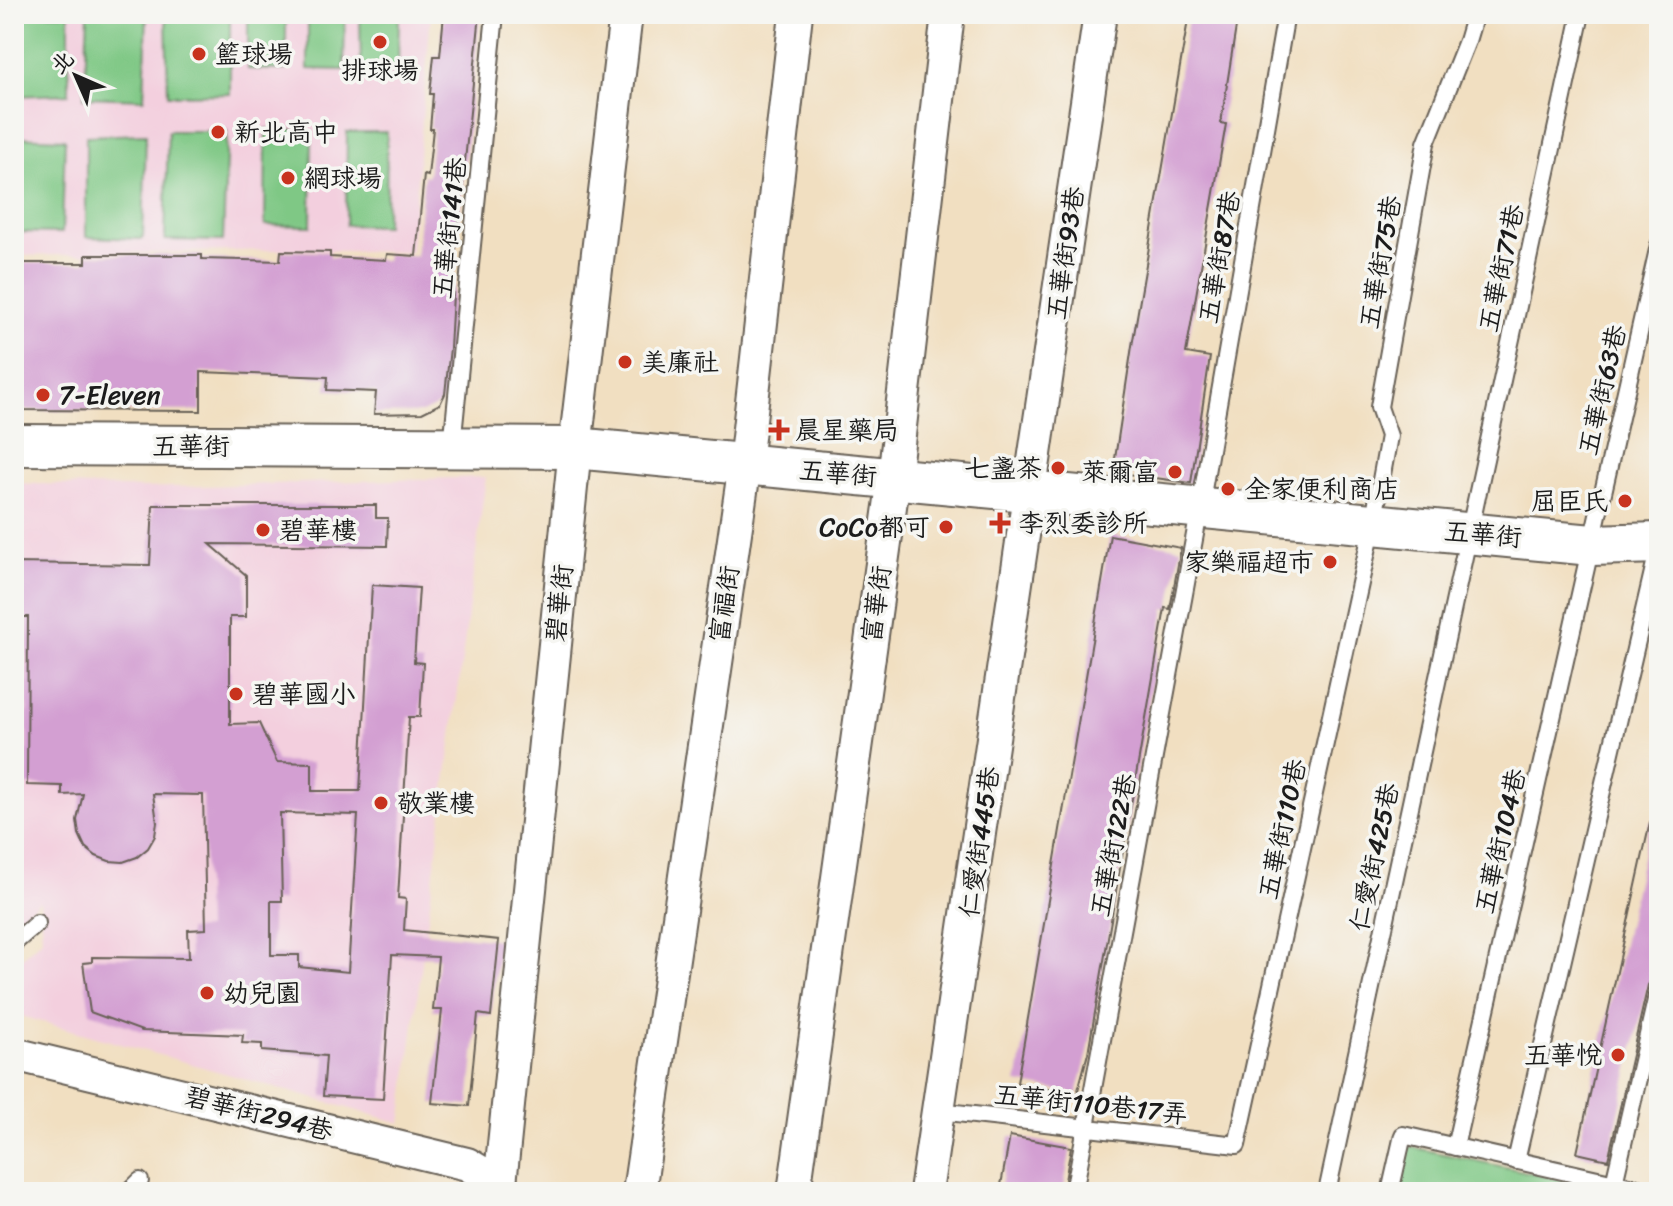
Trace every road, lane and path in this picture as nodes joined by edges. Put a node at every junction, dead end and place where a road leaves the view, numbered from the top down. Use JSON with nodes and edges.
{"nodes":[{"id":1,"x":495,"y":14,"type":"edge"},
{"id":2,"x":626,"y":14,"type":"edge"},
{"id":3,"x":796,"y":14,"type":"edge"},
{"id":4,"x":948,"y":14,"type":"edge"},
{"id":5,"x":1100,"y":14,"type":"edge"},
{"id":6,"x":1286,"y":14,"type":"edge"},
{"id":7,"x":1475,"y":14,"type":"edge"},
{"id":8,"x":1581,"y":14,"type":"edge"},
{"id":9,"x":1659,"y":245,"type":"edge"},
{"id":10,"x":14,"y":445,"type":"edge"},
{"id":11,"x":452,"y":447,"type":"junction"},
{"id":12,"x":575,"y":448,"type":"junction"},
{"id":13,"x":745,"y":464,"type":"junction"},
{"id":14,"x":894,"y":478,"type":"junction"},
{"id":15,"x":1031,"y":491,"type":"junction"},
{"id":16,"x":1200,"y":507,"type":"junction"},
{"id":17,"x":1373,"y":524,"type":"junction"},
{"id":18,"x":1469,"y":533,"type":"junction"},
{"id":19,"x":1592,"y":545,"type":"junction"},
{"id":20,"x":1659,"y":545,"type":"edge"},
{"id":21,"x":37,"y":923,"type":"dead end"},
{"id":22,"x":14,"y":943,"type":"edge"},
{"id":23,"x":1659,"y":987,"type":"edge"},
{"id":24,"x":14,"y":1054,"type":"edge"},
{"id":25,"x":939,"y":1111,"type":"junction"},
{"id":26,"x":1086,"y":1126,"type":"junction"},
{"id":27,"x":1237,"y":1145,"type":"joint"},
{"id":28,"x":1455,"y":1147,"type":"junction"},
{"id":29,"x":1516,"y":1161,"type":"junction"},
{"id":30,"x":1614,"y":1183,"type":"junction"},
{"id":31,"x":504,"y":1189,"type":"edge"},
{"id":32,"x":639,"y":1192,"type":"edge"},
{"id":33,"x":794,"y":1192,"type":"edge"},
{"id":34,"x":926,"y":1192,"type":"edge"},
{"id":35,"x":1074,"y":1192,"type":"edge"},
{"id":36,"x":1327,"y":1192,"type":"edge"},
{"id":37,"x":1390,"y":1192,"type":"edge"},
{"id":38,"x":1655,"y":1192,"type":"edge"}],
"edges":[{"from":1,"to":11,"type":"lane","name":"五華街141巷"},
{"from":2,"to":12,"type":"street","name":"碧華街"},
{"from":3,"to":13,"type":"street","name":"富福街"},
{"from":4,"to":14,"type":"street","name":"富華街"},
{"from":5,"to":15,"type":"street","name":"五華街93巷"},
{"from":6,"to":16,"type":"lane","name":"五華街87巷"},
{"from":7,"to":17,"type":"lane","name":"五華街75巷"},
{"from":8,"to":18,"type":"lane","name":"五華街71巷"},
{"from":9,"to":19,"type":"lane","name":"五華街63巷"},
{"from":10,"to":11,"type":"street","name":"五華街"},
{"from":11,"to":12,"type":"street","name":"五華街"},
{"from":12,"to":13,"type":"street","name":"五華街"},
{"from":12,"to":31,"type":"street","name":"碧華街"},
{"from":13,"to":14,"type":"street","name":"五華街"},
{"from":13,"to":32,"type":"street","name":"富福街"},
{"from":14,"to":15,"type":"street","name":"五華街"},
{"from":14,"to":33,"type":"street","name":"富華街"},
{"from":15,"to":16,"type":"street","name":"五華街"},
{"from":15,"to":25,"type":"street","name":"仁愛街445巷"},
{"from":16,"to":17,"type":"street","name":"五華街"},
{"from":16,"to":26,"type":"lane","name":"五華街122巷"},
{"from":17,"to":18,"type":"street","name":"五華街"},
{"from":17,"to":27,"type":"lane","name":"五華街110巷"},
{"from":18,"to":19,"type":"street","name":"五華街"},
{"from":18,"to":36,"type":"lane","name":"仁愛街425巷"},
{"from":19,"to":20,"type":"street","name":"五華街"},
{"from":19,"to":28,"type":"lane","name":"五華街104巷"},
{"from":20,"to":29,"type":"lane"},
{"from":21,"to":22,"type":"lane"},
{"from":23,"to":30,"type":"lane"},
{"from":24,"to":31,"type":"street","name":"碧華街294巷"},
{"from":25,"to":26,"type":"lane","name":"五華街110巷17弄"},
{"from":25,"to":34,"type":"street","name":"仁愛街445巷"},
{"from":26,"to":27,"type":"lane","name":"五華街110巷17弄"},
{"from":26,"to":35,"type":"lane","name":"五華街122巷"},
{"from":28,"to":29,"type":"lane"},
{"from":28,"to":37,"type":"lane"},
{"from":29,"to":30,"type":"lane"},
{"from":30,"to":38,"type":"lane"}]}
